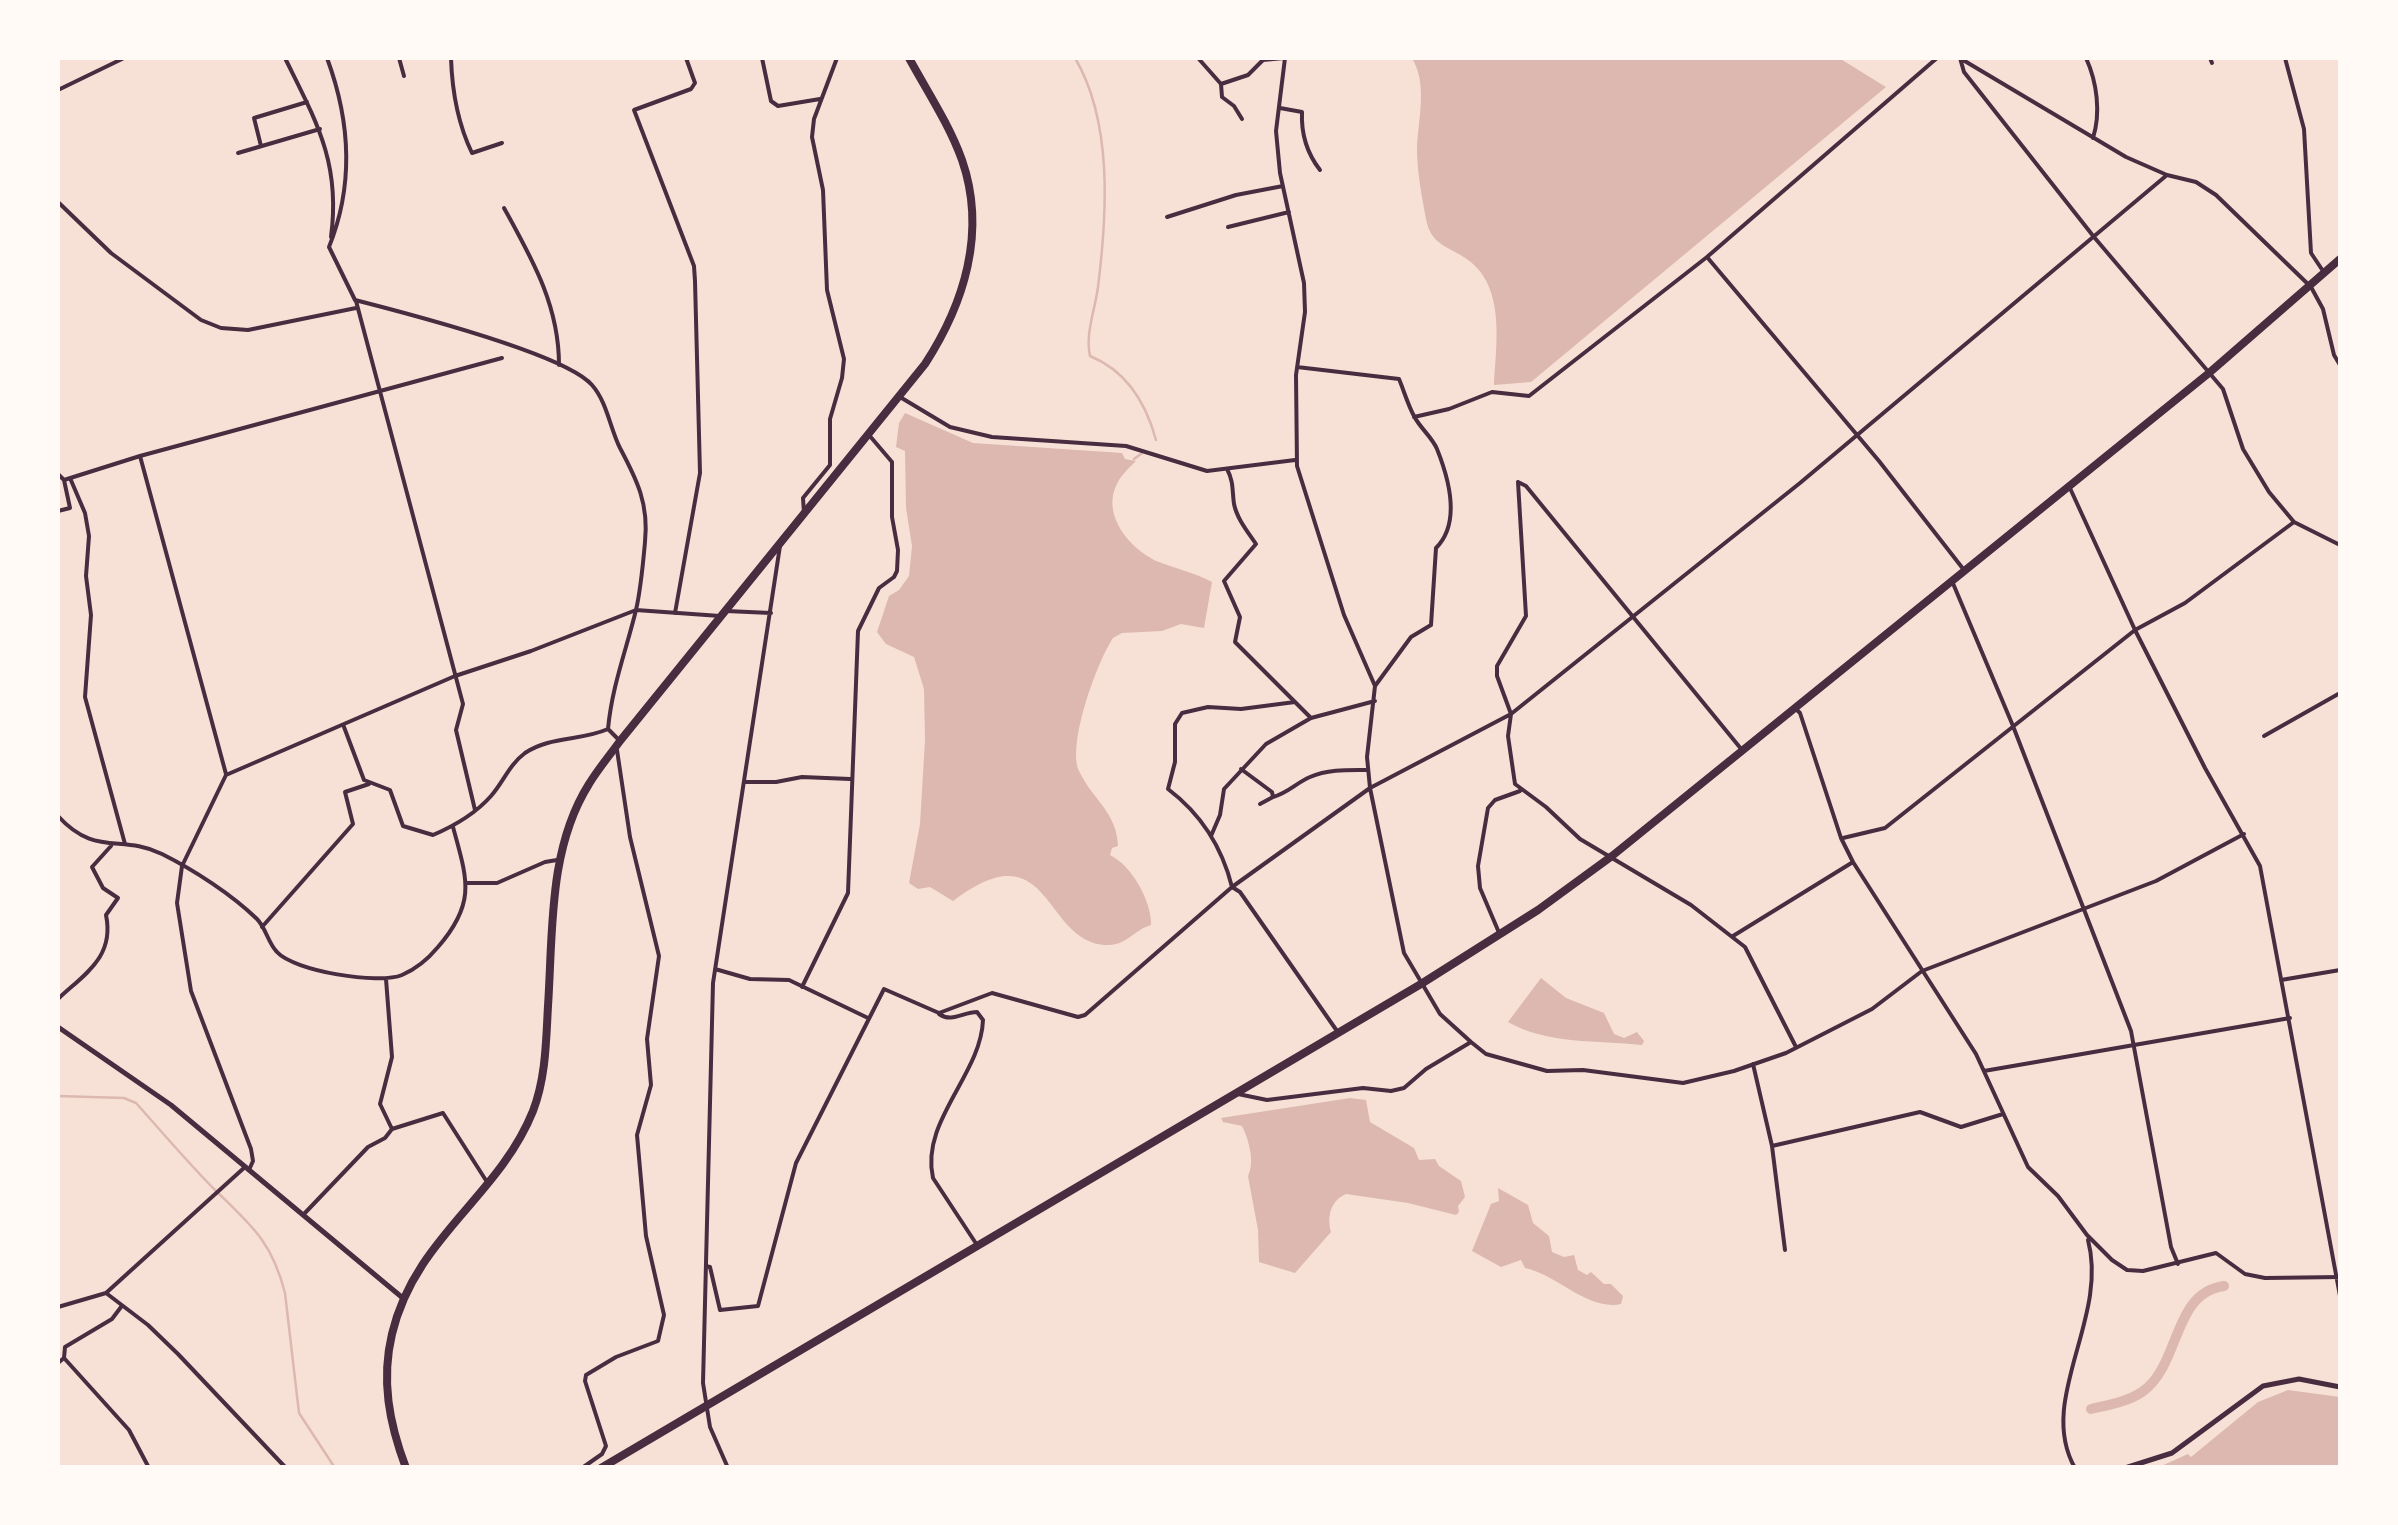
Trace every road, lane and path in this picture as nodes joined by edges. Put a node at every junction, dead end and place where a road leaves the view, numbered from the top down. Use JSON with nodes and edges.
{"nodes":[{"id":1,"x":124,"y":58,"type":"edge"},
{"id":2,"x":285,"y":58,"type":"edge"},
{"id":3,"x":326,"y":58,"type":"edge"},
{"id":4,"x":399,"y":58,"type":"edge"},
{"id":5,"x":450,"y":58,"type":"edge"},
{"id":6,"x":686,"y":58,"type":"edge"},
{"id":7,"x":762,"y":58,"type":"edge"},
{"id":8,"x":837,"y":58,"type":"edge"},
{"id":9,"x":909,"y":58,"type":"edge"},
{"id":10,"x":1198,"y":58,"type":"edge"},
{"id":11,"x":1285,"y":58,"type":"edge"},
{"id":12,"x":1938,"y":58,"type":"edge"},
{"id":13,"x":1959,"y":58,"type":"edge"},
{"id":14,"x":2086,"y":58,"type":"edge"},
{"id":15,"x":2285,"y":58,"type":"edge"},
{"id":16,"x":404,"y":76,"type":"dead end"},
{"id":17,"x":1221,"y":84,"type":"junction"},
{"id":18,"x":58,"y":90,"type":"edge"},
{"id":19,"x":821,"y":99,"type":"junction"},
{"id":20,"x":306,"y":102,"type":"junction"},
{"id":21,"x":1280,"y":108,"type":"junction"},
{"id":22,"x":1242,"y":118,"type":"dead end"},
{"id":23,"x":320,"y":129,"type":"junction"},
{"id":24,"x":2093,"y":138,"type":"junction"},
{"id":25,"x":502,"y":142,"type":"dead end"},
{"id":26,"x":261,"y":146,"type":"junction"},
{"id":27,"x":238,"y":153,"type":"dead end"},
{"id":28,"x":1320,"y":170,"type":"dead end"},
{"id":29,"x":2166,"y":175,"type":"junction"},
{"id":30,"x":1283,"y":186,"type":"junction"},
{"id":31,"x":58,"y":202,"type":"edge"},
{"id":32,"x":504,"y":208,"type":"dead end"},
{"id":33,"x":1289,"y":212,"type":"junction"},
{"id":34,"x":1167,"y":216,"type":"dead end"},
{"id":35,"x":1228,"y":227,"type":"dead end"},
{"id":36,"x":2094,"y":237,"type":"junction"},
{"id":37,"x":330,"y":246,"type":"junction"},
{"id":38,"x":1707,"y":257,"type":"junction"},
{"id":39,"x":2340,"y":258,"type":"edge"},
{"id":40,"x":2325,"y":274,"type":"junction"},
{"id":41,"x":2311,"y":287,"type":"junction"},
{"id":42,"x":356,"y":300,"type":"junction"},
{"id":43,"x":357,"y":308,"type":"junction"},
{"id":44,"x":502,"y":358,"type":"dead end"},
{"id":45,"x":559,"y":365,"type":"junction"},
{"id":46,"x":2340,"y":365,"type":"edge"},
{"id":47,"x":1297,"y":367,"type":"junction"},
{"id":48,"x":2210,"y":373,"type":"junction"},
{"id":49,"x":378,"y":392,"type":"junction"},
{"id":50,"x":900,"y":396,"type":"junction"},
{"id":51,"x":1414,"y":417,"type":"junction"},
{"id":52,"x":869,"y":435,"type":"junction"},
{"id":53,"x":1858,"y":435,"type":"junction"},
{"id":54,"x":140,"y":456,"type":"junction"},
{"id":55,"x":1296,"y":459,"type":"junction"},
{"id":56,"x":1227,"y":470,"type":"junction"},
{"id":57,"x":58,"y":474,"type":"edge"},
{"id":58,"x":67,"y":478,"type":"junction"},
{"id":59,"x":2069,"y":486,"type":"junction"},
{"id":60,"x":58,"y":510,"type":"edge"},
{"id":61,"x":804,"y":516,"type":"junction"},
{"id":62,"x":2294,"y":522,"type":"junction"},
{"id":63,"x":2340,"y":545,"type":"edge"},
{"id":64,"x":780,"y":546,"type":"junction"},
{"id":65,"x":1964,"y":570,"type":"junction"},
{"id":66,"x":1952,"y":580,"type":"junction"},
{"id":67,"x":636,"y":610,"type":"junction"},
{"id":68,"x":674,"y":613,"type":"junction"},
{"id":69,"x":771,"y":613,"type":"junction"},
{"id":70,"x":724,"y":614,"type":"junction"},
{"id":71,"x":1632,"y":614,"type":"junction"},
{"id":72,"x":2135,"y":630,"type":"junction"},
{"id":73,"x":456,"y":676,"type":"junction"},
{"id":74,"x":1375,"y":686,"type":"junction"},
{"id":75,"x":2340,"y":693,"type":"edge"},
{"id":76,"x":1374,"y":701,"type":"junction"},
{"id":77,"x":1296,"y":702,"type":"junction"},
{"id":78,"x":1795,"y":708,"type":"junction"},
{"id":79,"x":1510,"y":714,"type":"junction"},
{"id":80,"x":1311,"y":718,"type":"junction"},
{"id":81,"x":344,"y":726,"type":"junction"},
{"id":82,"x":2013,"y":726,"type":"junction"},
{"id":83,"x":608,"y":729,"type":"junction"},
{"id":84,"x":2264,"y":736,"type":"dead end"},
{"id":85,"x":618,"y":744,"type":"junction"},
{"id":86,"x":1742,"y":750,"type":"junction"},
{"id":87,"x":1241,"y":768,"type":"junction"},
{"id":88,"x":1368,"y":770,"type":"junction"},
{"id":89,"x":226,"y":776,"type":"junction"},
{"id":90,"x":852,"y":779,"type":"junction"},
{"id":91,"x":745,"y":782,"type":"junction"},
{"id":92,"x":369,"y":784,"type":"junction"},
{"id":93,"x":1370,"y":788,"type":"junction"},
{"id":94,"x":1520,"y":791,"type":"junction"},
{"id":95,"x":1273,"y":797,"type":"junction"},
{"id":96,"x":1260,"y":804,"type":"dead end"},
{"id":97,"x":475,"y":810,"type":"junction"},
{"id":98,"x":58,"y":816,"type":"edge"},
{"id":99,"x":453,"y":827,"type":"junction"},
{"id":100,"x":2244,"y":834,"type":"junction"},
{"id":101,"x":1211,"y":836,"type":"junction"},
{"id":102,"x":1841,"y":838,"type":"junction"},
{"id":103,"x":113,"y":844,"type":"junction"},
{"id":104,"x":125,"y":844,"type":"junction"},
{"id":105,"x":1612,"y":856,"type":"junction"},
{"id":106,"x":559,"y":860,"type":"junction"},
{"id":107,"x":1852,"y":862,"type":"junction"},
{"id":108,"x":182,"y":866,"type":"junction"},
{"id":109,"x":467,"y":883,"type":"junction"},
{"id":110,"x":1232,"y":886,"type":"junction"},
{"id":111,"x":2084,"y":908,"type":"junction"},
{"id":112,"x":262,"y":926,"type":"junction"},
{"id":113,"x":1500,"y":935,"type":"junction"},
{"id":114,"x":1731,"y":938,"type":"junction"},
{"id":115,"x":715,"y":969,"type":"junction"},
{"id":116,"x":2340,"y":970,"type":"edge"},
{"id":117,"x":1922,"y":971,"type":"junction"},
{"id":118,"x":386,"y":978,"type":"junction"},
{"id":119,"x":2281,"y":980,"type":"junction"},
{"id":120,"x":1421,"y":984,"type":"junction"},
{"id":121,"x":802,"y":987,"type":"junction"},
{"id":122,"x":58,"y":999,"type":"edge"},
{"id":123,"x":938,"y":1014,"type":"junction"},
{"id":124,"x":868,"y":1018,"type":"junction"},
{"id":125,"x":2290,"y":1018,"type":"junction"},
{"id":126,"x":58,"y":1027,"type":"edge"},
{"id":127,"x":1337,"y":1031,"type":"junction"},
{"id":128,"x":1470,"y":1042,"type":"junction"},
{"id":129,"x":2135,"y":1044,"type":"junction"},
{"id":130,"x":1796,"y":1047,"type":"junction"},
{"id":131,"x":1754,"y":1064,"type":"junction"},
{"id":132,"x":1984,"y":1071,"type":"junction"},
{"id":133,"x":1233,"y":1093,"type":"junction"},
{"id":134,"x":2005,"y":1114,"type":"junction"},
{"id":135,"x":392,"y":1129,"type":"junction"},
{"id":136,"x":1772,"y":1146,"type":"junction"},
{"id":137,"x":247,"y":1168,"type":"junction"},
{"id":138,"x":488,"y":1184,"type":"junction"},
{"id":139,"x":303,"y":1215,"type":"junction"},
{"id":140,"x":2087,"y":1235,"type":"junction"},
{"id":141,"x":977,"y":1244,"type":"junction"},
{"id":142,"x":1785,"y":1250,"type":"dead end"},
{"id":143,"x":2178,"y":1264,"type":"junction"},
{"id":144,"x":706,"y":1266,"type":"junction"},
{"id":145,"x":2339,"y":1278,"type":"edge"},
{"id":146,"x":106,"y":1293,"type":"junction"},
{"id":147,"x":2340,"y":1296,"type":"edge"},
{"id":148,"x":404,"y":1298,"type":"junction"},
{"id":149,"x":122,"y":1306,"type":"junction"},
{"id":150,"x":58,"y":1307,"type":"edge"},
{"id":151,"x":64,"y":1358,"type":"junction"},
{"id":152,"x":58,"y":1364,"type":"edge"},
{"id":153,"x":2340,"y":1387,"type":"edge"},
{"id":154,"x":706,"y":1405,"type":"junction"},
{"id":155,"x":618,"y":1457,"type":"junction"},
{"id":156,"x":622,"y":1467,"type":"edge"},
{"id":157,"x":149,"y":1468,"type":"edge"},
{"id":158,"x":286,"y":1468,"type":"edge"},
{"id":159,"x":406,"y":1468,"type":"edge"},
{"id":160,"x":582,"y":1468,"type":"edge"},
{"id":161,"x":600,"y":1468,"type":"edge"},
{"id":162,"x":728,"y":1468,"type":"edge"},
{"id":163,"x":2076,"y":1468,"type":"edge"},
{"id":164,"x":2125,"y":1468,"type":"edge"}],
"edges":[{"from":1,"to":18,"type":"street"},
{"from":2,"to":20,"type":"street"},
{"from":3,"to":37,"type":"street"},
{"from":4,"to":16,"type":"street"},
{"from":5,"to":25,"type":"street"},
{"from":6,"to":68,"type":"street"},
{"from":7,"to":19,"type":"street"},
{"from":8,"to":19,"type":"street"},
{"from":9,"to":50,"type":"main road"},
{"from":10,"to":17,"type":"street"},
{"from":11,"to":17,"type":"street"},
{"from":11,"to":21,"type":"street"},
{"from":12,"to":38,"type":"street"},
{"from":13,"to":24,"type":"street"},
{"from":13,"to":36,"type":"street"},
{"from":14,"to":24,"type":"street"},
{"from":15,"to":40,"type":"street"},
{"from":17,"to":22,"type":"street"},
{"from":19,"to":61,"type":"street"},
{"from":20,"to":23,"type":"street"},
{"from":20,"to":26,"type":"street"},
{"from":21,"to":28,"type":"street"},
{"from":21,"to":30,"type":"street"},
{"from":23,"to":26,"type":"street"},
{"from":23,"to":37,"type":"street"},
{"from":24,"to":29,"type":"street"},
{"from":26,"to":27,"type":"street"},
{"from":29,"to":36,"type":"street"},
{"from":29,"to":41,"type":"street"},
{"from":30,"to":33,"type":"street"},
{"from":30,"to":34,"type":"street"},
{"from":31,"to":43,"type":"street"},
{"from":32,"to":45,"type":"street"},
{"from":33,"to":35,"type":"street"},
{"from":33,"to":47,"type":"street"},
{"from":36,"to":48,"type":"street"},
{"from":36,"to":53,"type":"street"},
{"from":37,"to":42,"type":"street"},
{"from":38,"to":51,"type":"street"},
{"from":38,"to":53,"type":"street"},
{"from":39,"to":40,"type":"main road"},
{"from":40,"to":41,"type":"main road"},
{"from":41,"to":46,"type":"street"},
{"from":41,"to":48,"type":"main road"},
{"from":42,"to":43,"type":"street"},
{"from":42,"to":45,"type":"street"},
{"from":43,"to":49,"type":"street"},
{"from":44,"to":49,"type":"street"},
{"from":45,"to":67,"type":"street"},
{"from":47,"to":51,"type":"street"},
{"from":47,"to":55,"type":"street"},
{"from":48,"to":59,"type":"main road"},
{"from":48,"to":62,"type":"street"},
{"from":49,"to":54,"type":"street"},
{"from":49,"to":73,"type":"street"},
{"from":50,"to":52,"type":"main road"},
{"from":50,"to":56,"type":"street"},
{"from":51,"to":74,"type":"street"},
{"from":52,"to":61,"type":"main road"},
{"from":52,"to":90,"type":"street"},
{"from":53,"to":65,"type":"street"},
{"from":53,"to":71,"type":"street"},
{"from":54,"to":58,"type":"street"},
{"from":54,"to":89,"type":"street"},
{"from":55,"to":56,"type":"street"},
{"from":55,"to":74,"type":"street"},
{"from":56,"to":77,"type":"street"},
{"from":57,"to":58,"type":"street"},
{"from":58,"to":60,"type":"street"},
{"from":58,"to":104,"type":"street"},
{"from":59,"to":65,"type":"main road"},
{"from":59,"to":72,"type":"street"},
{"from":61,"to":64,"type":"main road"},
{"from":62,"to":63,"type":"street"},
{"from":62,"to":72,"type":"street"},
{"from":64,"to":69,"type":"street"},
{"from":64,"to":70,"type":"main road"},
{"from":65,"to":66,"type":"main road"},
{"from":66,"to":78,"type":"main road"},
{"from":66,"to":82,"type":"street"},
{"from":67,"to":68,"type":"street"},
{"from":67,"to":73,"type":"street"},
{"from":67,"to":83,"type":"street"},
{"from":68,"to":70,"type":"street"},
{"from":69,"to":70,"type":"street"},
{"from":69,"to":91,"type":"street"},
{"from":70,"to":85,"type":"main road"},
{"from":71,"to":79,"type":"street"},
{"from":71,"to":79,"type":"street"},
{"from":71,"to":86,"type":"street"},
{"from":72,"to":82,"type":"street"},
{"from":72,"to":100,"type":"street"},
{"from":73,"to":81,"type":"street"},
{"from":73,"to":97,"type":"street"},
{"from":74,"to":76,"type":"street"},
{"from":75,"to":84,"type":"street"},
{"from":76,"to":80,"type":"street"},
{"from":76,"to":88,"type":"street"},
{"from":77,"to":80,"type":"street"},
{"from":77,"to":101,"type":"street"},
{"from":78,"to":86,"type":"main road"},
{"from":78,"to":102,"type":"street"},
{"from":79,"to":93,"type":"street"},
{"from":79,"to":94,"type":"street"},
{"from":80,"to":87,"type":"street"},
{"from":81,"to":89,"type":"street"},
{"from":81,"to":92,"type":"street"},
{"from":82,"to":102,"type":"street"},
{"from":82,"to":111,"type":"street"},
{"from":83,"to":85,"type":"street"},
{"from":83,"to":97,"type":"street"},
{"from":85,"to":106,"type":"main road"},
{"from":85,"to":160,"type":"street"},
{"from":86,"to":105,"type":"main road"},
{"from":87,"to":95,"type":"street"},
{"from":87,"to":101,"type":"street"},
{"from":88,"to":93,"type":"street"},
{"from":88,"to":95,"type":"street"},
{"from":89,"to":108,"type":"street"},
{"from":90,"to":91,"type":"street"},
{"from":90,"to":121,"type":"street"},
{"from":91,"to":115,"type":"street"},
{"from":92,"to":99,"type":"street"},
{"from":92,"to":112,"type":"street"},
{"from":93,"to":110,"type":"street"},
{"from":93,"to":120,"type":"street"},
{"from":94,"to":105,"type":"street"},
{"from":94,"to":113,"type":"street"},
{"from":95,"to":96,"type":"street"},
{"from":97,"to":99,"type":"street"},
{"from":98,"to":103,"type":"street"},
{"from":99,"to":109,"type":"street"},
{"from":100,"to":111,"type":"street"},
{"from":100,"to":119,"type":"street"},
{"from":101,"to":110,"type":"street"},
{"from":102,"to":107,"type":"street"},
{"from":103,"to":104,"type":"street"},
{"from":103,"to":122,"type":"street"},
{"from":104,"to":108,"type":"street"},
{"from":105,"to":113,"type":"main road"},
{"from":105,"to":114,"type":"street"},
{"from":106,"to":109,"type":"street"},
{"from":106,"to":138,"type":"main road"},
{"from":107,"to":114,"type":"street"},
{"from":107,"to":117,"type":"street"},
{"from":108,"to":112,"type":"street"},
{"from":108,"to":137,"type":"street"},
{"from":109,"to":118,"type":"street"},
{"from":110,"to":123,"type":"street"},
{"from":110,"to":127,"type":"street"},
{"from":111,"to":117,"type":"street"},
{"from":111,"to":129,"type":"street"},
{"from":112,"to":118,"type":"street"},
{"from":113,"to":120,"type":"main road"},
{"from":114,"to":130,"type":"street"},
{"from":115,"to":121,"type":"street"},
{"from":115,"to":144,"type":"street"},
{"from":116,"to":119,"type":"street"},
{"from":117,"to":130,"type":"street"},
{"from":117,"to":132,"type":"street"},
{"from":118,"to":135,"type":"street"},
{"from":119,"to":125,"type":"street"},
{"from":120,"to":127,"type":"main road"},
{"from":120,"to":128,"type":"street"},
{"from":121,"to":124,"type":"street"},
{"from":123,"to":124,"type":"street"},
{"from":123,"to":141,"type":"street"},
{"from":124,"to":144,"type":"street"},
{"from":125,"to":129,"type":"street"},
{"from":125,"to":145,"type":"street"},
{"from":126,"to":137,"type":"street"},
{"from":127,"to":133,"type":"main road"},
{"from":128,"to":131,"type":"street"},
{"from":128,"to":133,"type":"street"},
{"from":129,"to":132,"type":"street"},
{"from":129,"to":143,"type":"street"},
{"from":130,"to":131,"type":"street"},
{"from":131,"to":136,"type":"street"},
{"from":132,"to":134,"type":"street"},
{"from":133,"to":141,"type":"main road"},
{"from":134,"to":136,"type":"street"},
{"from":134,"to":140,"type":"street"},
{"from":135,"to":138,"type":"street"},
{"from":135,"to":139,"type":"street"},
{"from":136,"to":142,"type":"street"},
{"from":137,"to":139,"type":"street"},
{"from":137,"to":146,"type":"street"},
{"from":138,"to":148,"type":"main road"},
{"from":139,"to":148,"type":"street"},
{"from":140,"to":143,"type":"street"},
{"from":140,"to":163,"type":"street"},
{"from":141,"to":154,"type":"main road"},
{"from":143,"to":145,"type":"street"},
{"from":144,"to":154,"type":"street"},
{"from":145,"to":147,"type":"street"},
{"from":146,"to":149,"type":"street"},
{"from":146,"to":150,"type":"street"},
{"from":148,"to":159,"type":"main road"},
{"from":149,"to":151,"type":"street"},
{"from":149,"to":158,"type":"street"},
{"from":151,"to":152,"type":"street"},
{"from":151,"to":157,"type":"street"},
{"from":153,"to":164,"type":"street"},
{"from":154,"to":155,"type":"main road"},
{"from":154,"to":162,"type":"street"},
{"from":155,"to":156,"type":"street"},
{"from":155,"to":161,"type":"main road"}]}
